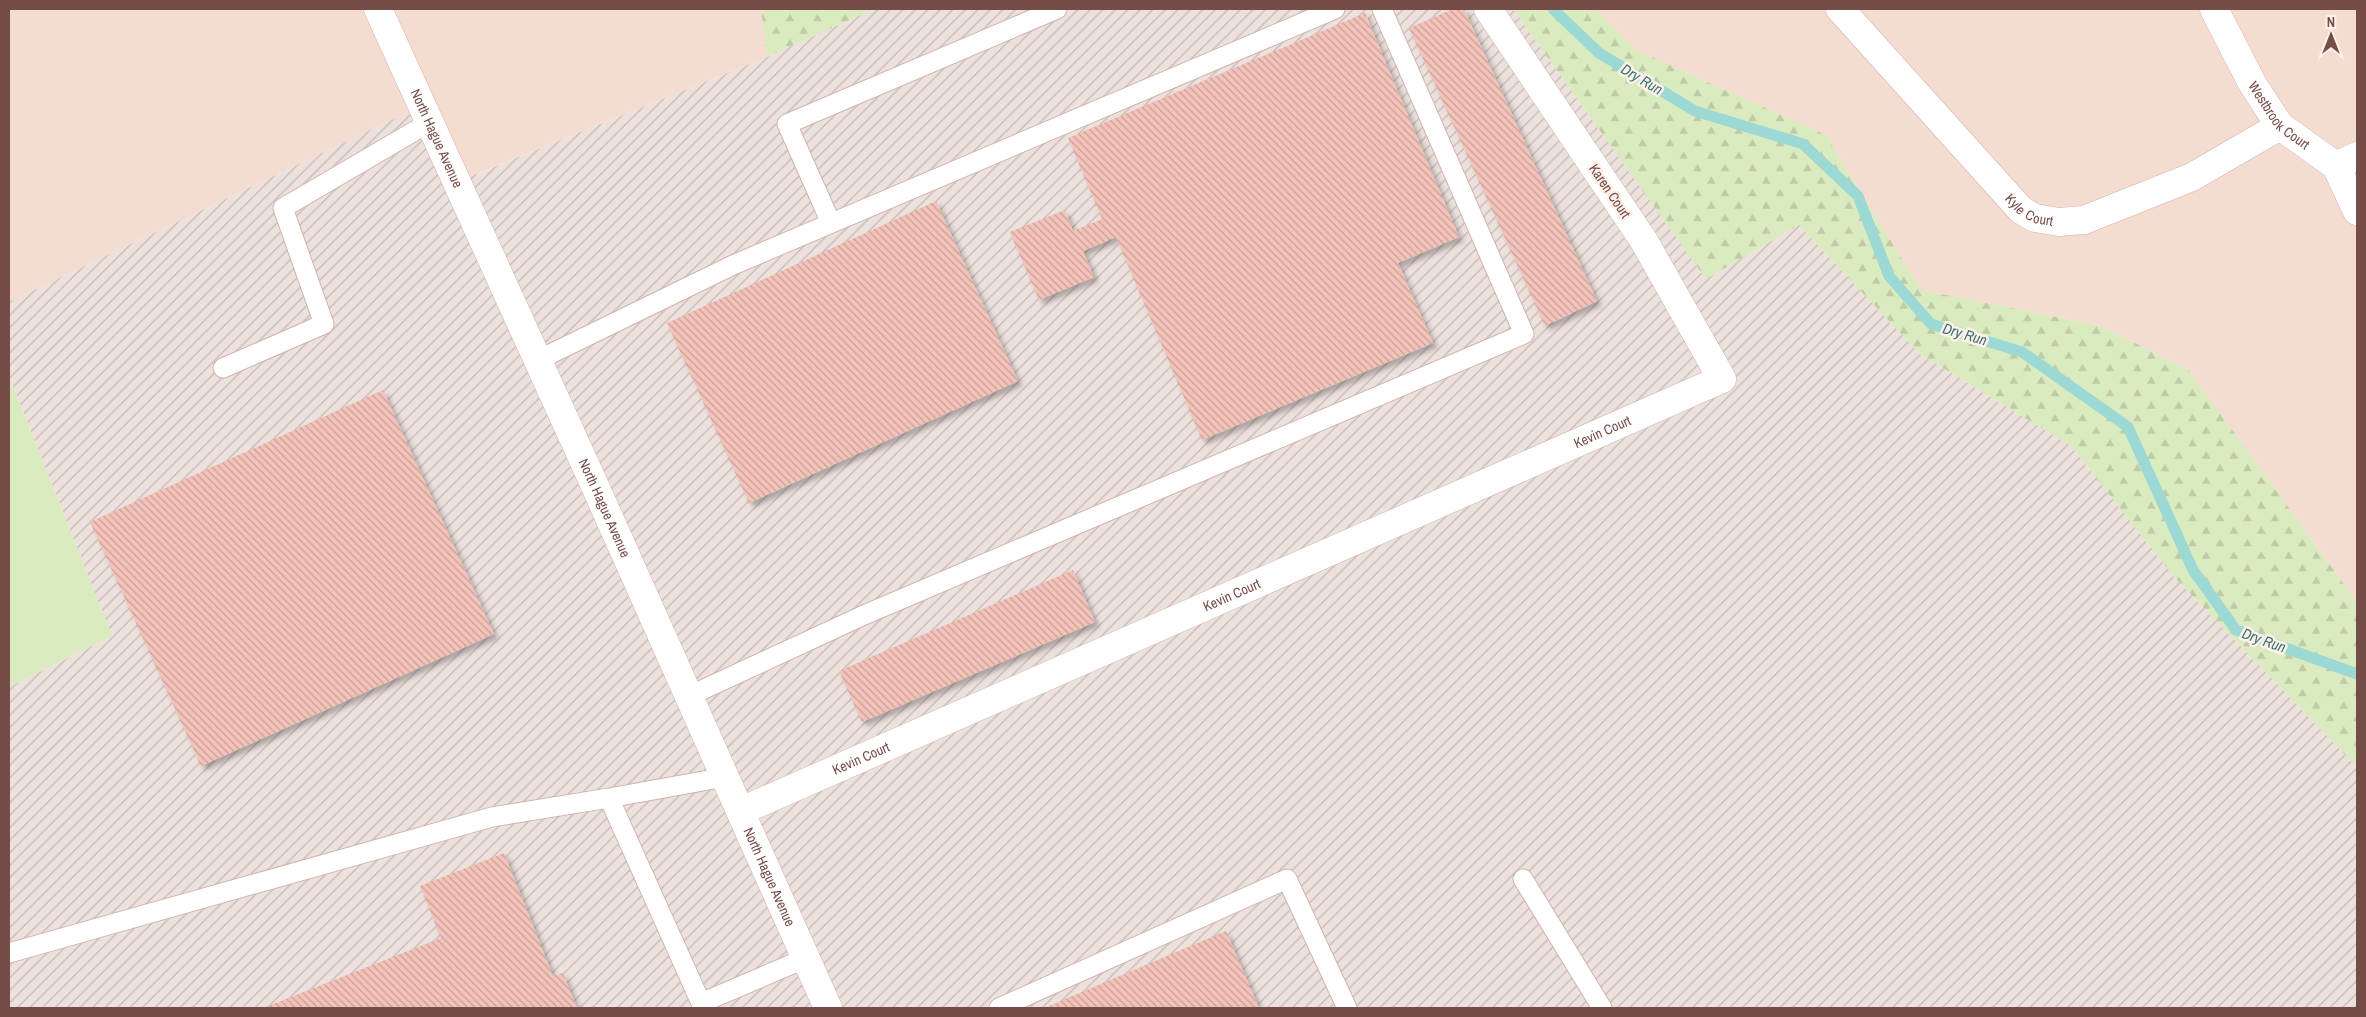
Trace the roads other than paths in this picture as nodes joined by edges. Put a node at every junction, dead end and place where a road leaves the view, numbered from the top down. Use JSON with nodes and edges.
{"nodes":[{"id":1,"x":378,"y":9,"type":"edge"},
{"id":2,"x":1057,"y":9,"type":"edge"},
{"id":3,"x":1335,"y":9,"type":"edge"},
{"id":4,"x":1382,"y":9,"type":"edge"},
{"id":5,"x":1488,"y":9,"type":"edge"},
{"id":6,"x":1840,"y":9,"type":"edge"},
{"id":7,"x":2214,"y":9,"type":"edge"},
{"id":8,"x":430,"y":122,"type":"junction"},
{"id":9,"x":2280,"y":126,"type":"junction"},
{"id":10,"x":2346,"y":161,"type":"edge"},
{"id":11,"x":2357,"y":211,"type":"edge"},
{"id":12,"x":831,"y":223,"type":"junction"},
{"id":13,"x":538,"y":360,"type":"junction"},
{"id":14,"x":223,"y":368,"type":"dead end"},
{"id":15,"x":1722,"y":379,"type":"joint"},
{"id":16,"x":689,"y":696,"type":"junction"},
{"id":17,"x":726,"y":777,"type":"junction"},
{"id":18,"x":609,"y":798,"type":"junction"},
{"id":19,"x":741,"y":812,"type":"junction"},
{"id":20,"x":1523,"y":879,"type":"dead end"},
{"id":21,"x":9,"y":953,"type":"edge"},
{"id":22,"x":804,"y":959,"type":"junction"},
{"id":23,"x":828,"y":1008,"type":"edge"},
{"id":24,"x":1000,"y":1008,"type":"edge"},
{"id":25,"x":1347,"y":1008,"type":"edge"},
{"id":26,"x":1602,"y":1008,"type":"edge"}],
"edges":[{"from":1,"to":8,"type":"street","name":"North Hague Avenue"},
{"from":2,"to":12,"type":"lane"},
{"from":3,"to":12,"type":"lane"},
{"from":4,"to":16,"type":"lane"},
{"from":5,"to":15,"type":"street","name":"Karen Court"},
{"from":6,"to":9,"type":"street","name":"Kyle Court"},
{"from":7,"to":9,"type":"street","name":"Westbrook Court"},
{"from":8,"to":13,"type":"street","name":"North Hague Avenue"},
{"from":8,"to":14,"type":"lane"},
{"from":9,"to":10,"type":"street","name":"Westbrook Court"},
{"from":10,"to":11,"type":"street","name":"Westbrook Court"},
{"from":12,"to":13,"type":"lane"},
{"from":13,"to":16,"type":"street","name":"North Hague Avenue"},
{"from":15,"to":19,"type":"street","name":"Kevin Court"},
{"from":16,"to":17,"type":"street","name":"North Hague Avenue"},
{"from":17,"to":18,"type":"lane"},
{"from":17,"to":19,"type":"street","name":"North Hague Avenue"},
{"from":18,"to":21,"type":"lane"},
{"from":18,"to":22,"type":"lane"},
{"from":19,"to":22,"type":"street","name":"North Hague Avenue"},
{"from":20,"to":26,"type":"lane"},
{"from":22,"to":23,"type":"street","name":"North Hague Avenue"},
{"from":24,"to":25,"type":"lane"}]}
